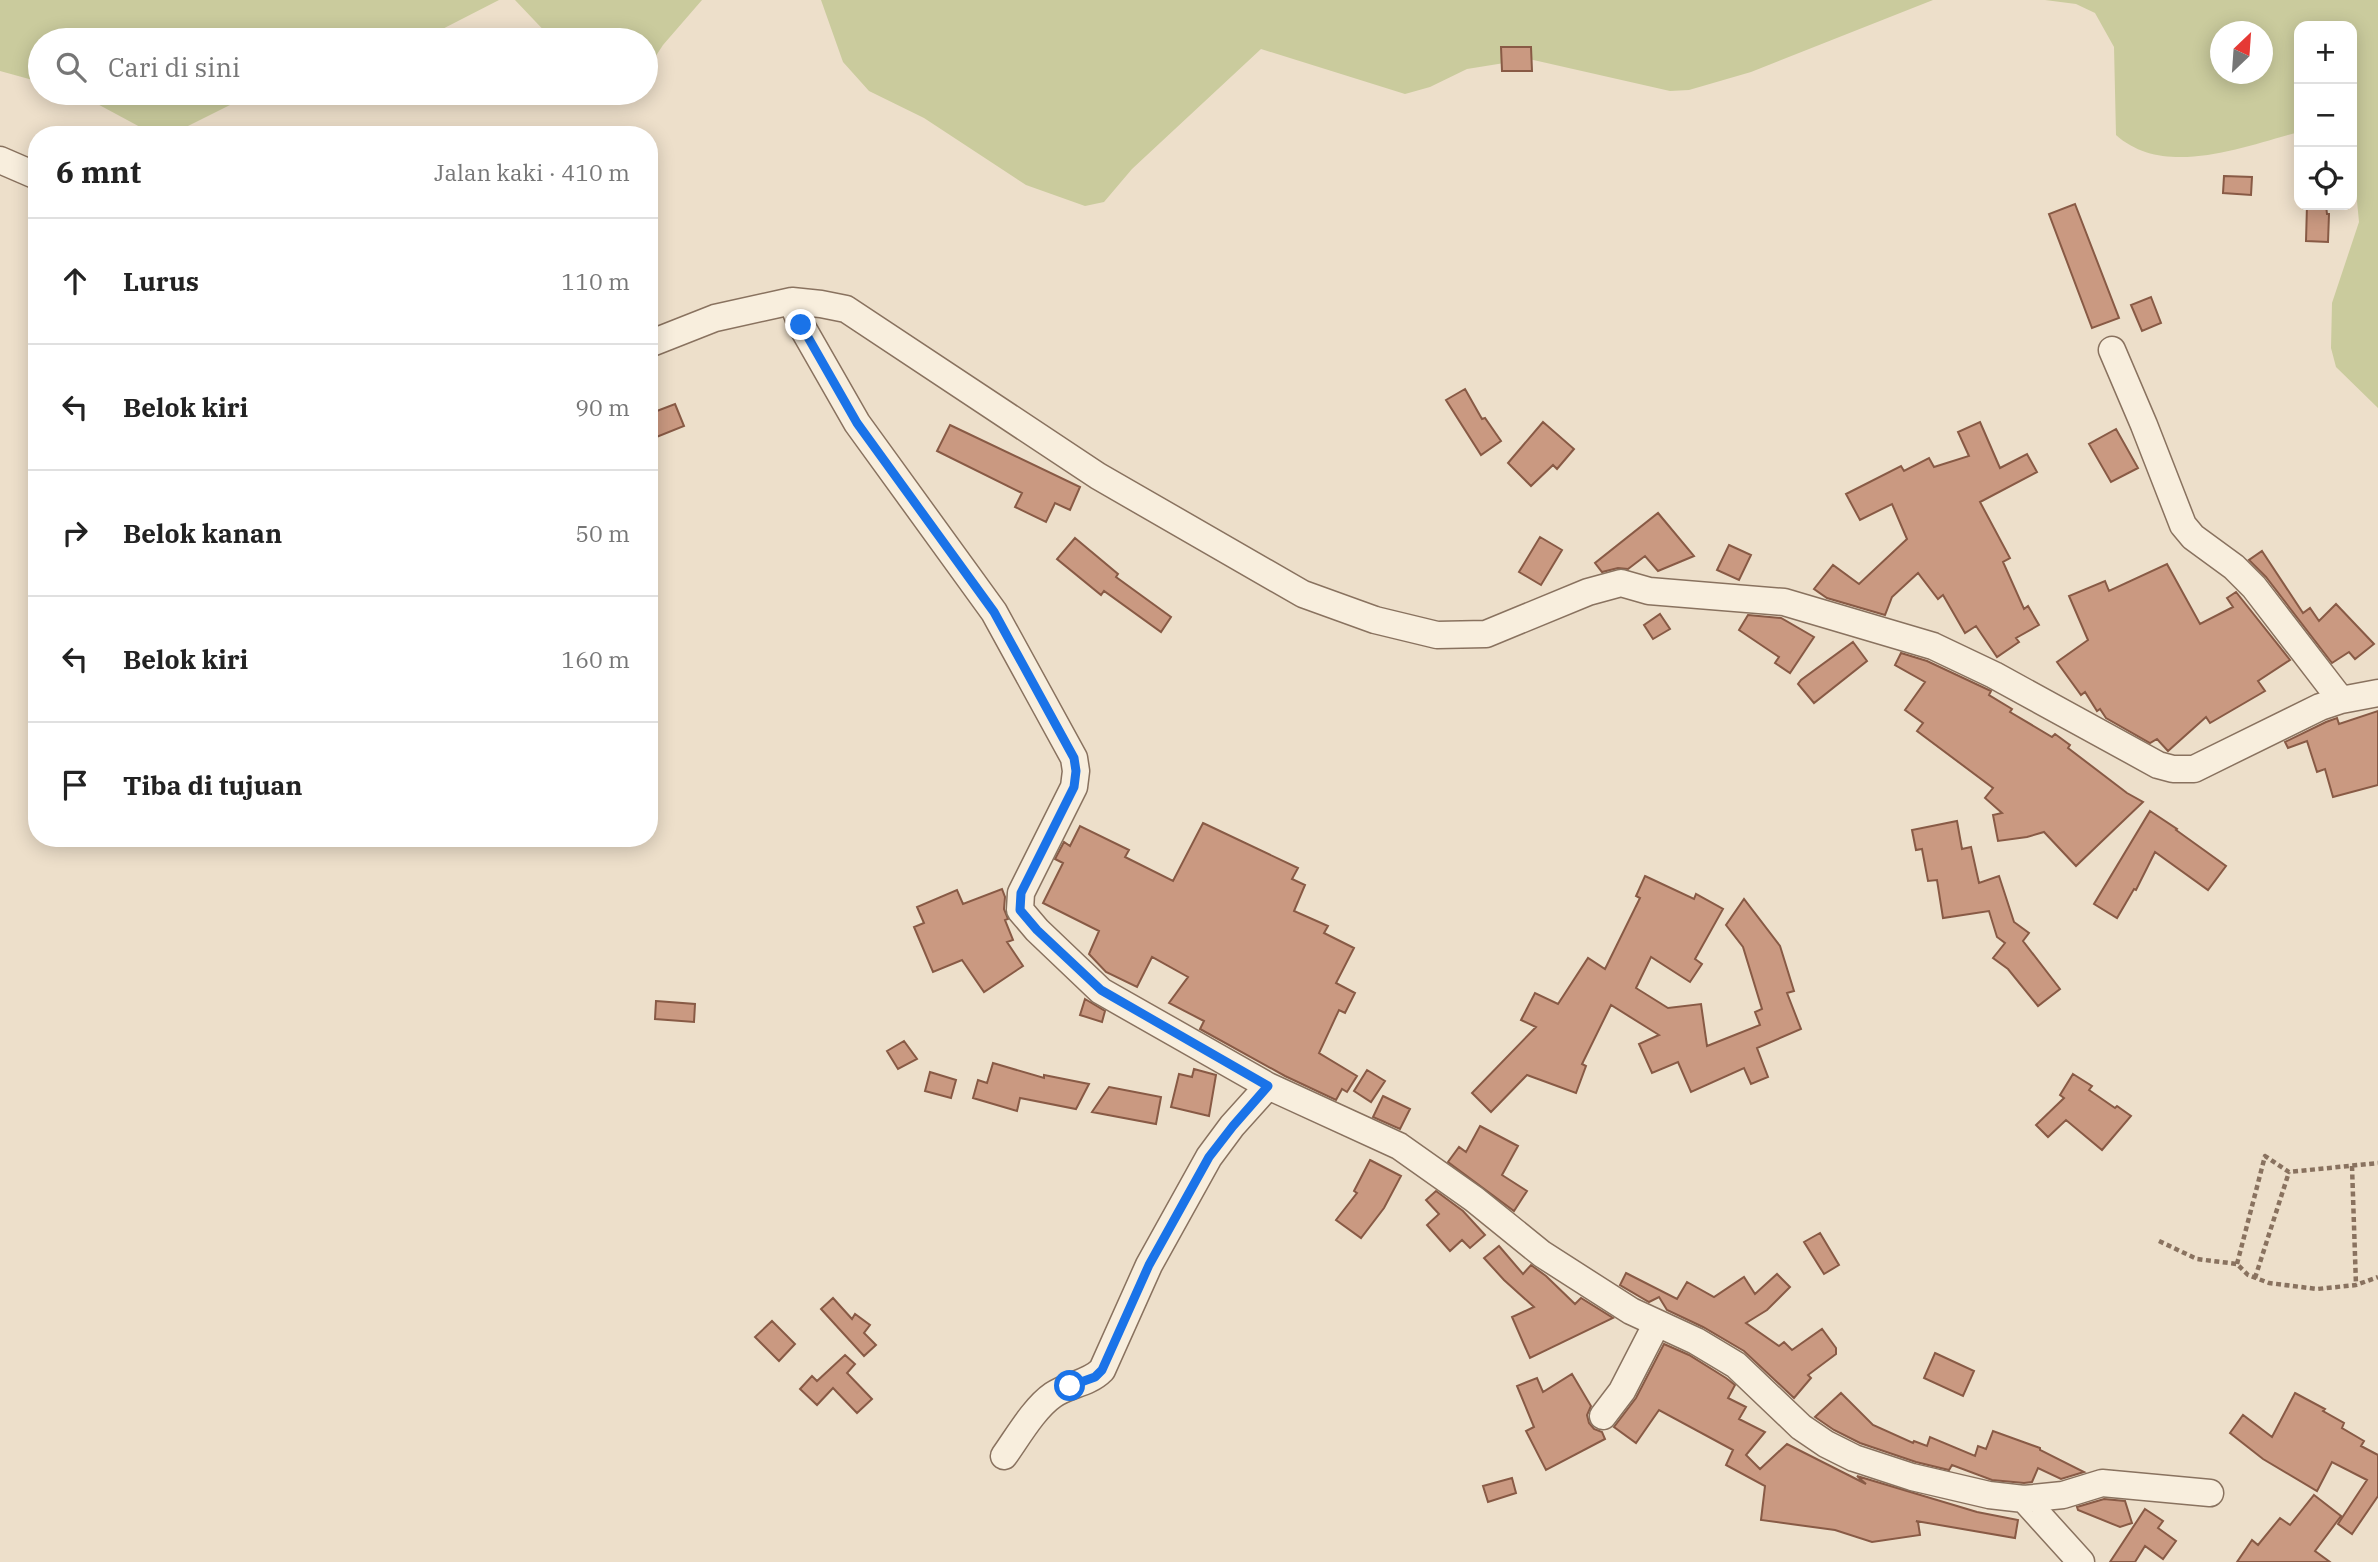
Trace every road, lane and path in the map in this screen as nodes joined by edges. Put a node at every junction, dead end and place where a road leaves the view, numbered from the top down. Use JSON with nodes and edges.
{"nodes":[{"id":1,"x":0,"y":160,"type":"edge"},
{"id":2,"x":28,"y":172,"type":"edge"},
{"id":3,"x":792,"y":301,"type":"junction"},
{"id":4,"x":658,"y":340,"type":"edge"},
{"id":5,"x":2112,"y":350,"type":"dead end"},
{"id":6,"x":2378,"y":693,"type":"edge"},
{"id":7,"x":2341,"y":699,"type":"junction"},
{"id":8,"x":1268,"y":1086,"type":"junction"},
{"id":9,"x":2378,"y":1163,"type":"edge"},
{"id":10,"x":2352,"y":1166,"type":"junction"},
{"id":11,"x":2289,"y":1172,"type":"junction"},
{"id":12,"x":2159,"y":1241,"type":"dead end"},
{"id":13,"x":2237,"y":1264,"type":"junction"},
{"id":14,"x":2378,"y":1277,"type":"edge"},
{"id":15,"x":2255,"y":1278,"type":"junction"},
{"id":16,"x":2356,"y":1285,"type":"junction"},
{"id":17,"x":1657,"y":1323,"type":"junction"},
{"id":18,"x":1603,"y":1416,"type":"dead end"},
{"id":19,"x":1003,"y":1456,"type":"dead end"},
{"id":20,"x":2210,"y":1493,"type":"dead end"},
{"id":21,"x":2024,"y":1499,"type":"junction"},
{"id":22,"x":2081,"y":1562,"type":"edge"}],
"edges":[{"from":1,"to":2,"type":"street"},
{"from":3,"to":4,"type":"street"},
{"from":3,"to":7,"type":"street"},
{"from":3,"to":8,"type":"street"},
{"from":5,"to":7,"type":"street"},
{"from":6,"to":7,"type":"street"},
{"from":8,"to":17,"type":"street"},
{"from":8,"to":19,"type":"street"},
{"from":9,"to":10,"type":"path"},
{"from":10,"to":11,"type":"path"},
{"from":10,"to":16,"type":"path"},
{"from":11,"to":13,"type":"path"},
{"from":11,"to":15,"type":"path"},
{"from":12,"to":13,"type":"path"},
{"from":13,"to":15,"type":"path"},
{"from":14,"to":16,"type":"path"},
{"from":15,"to":16,"type":"path"},
{"from":17,"to":18,"type":"street"},
{"from":17,"to":21,"type":"street"},
{"from":20,"to":21,"type":"street"},
{"from":21,"to":22,"type":"street"}]}
